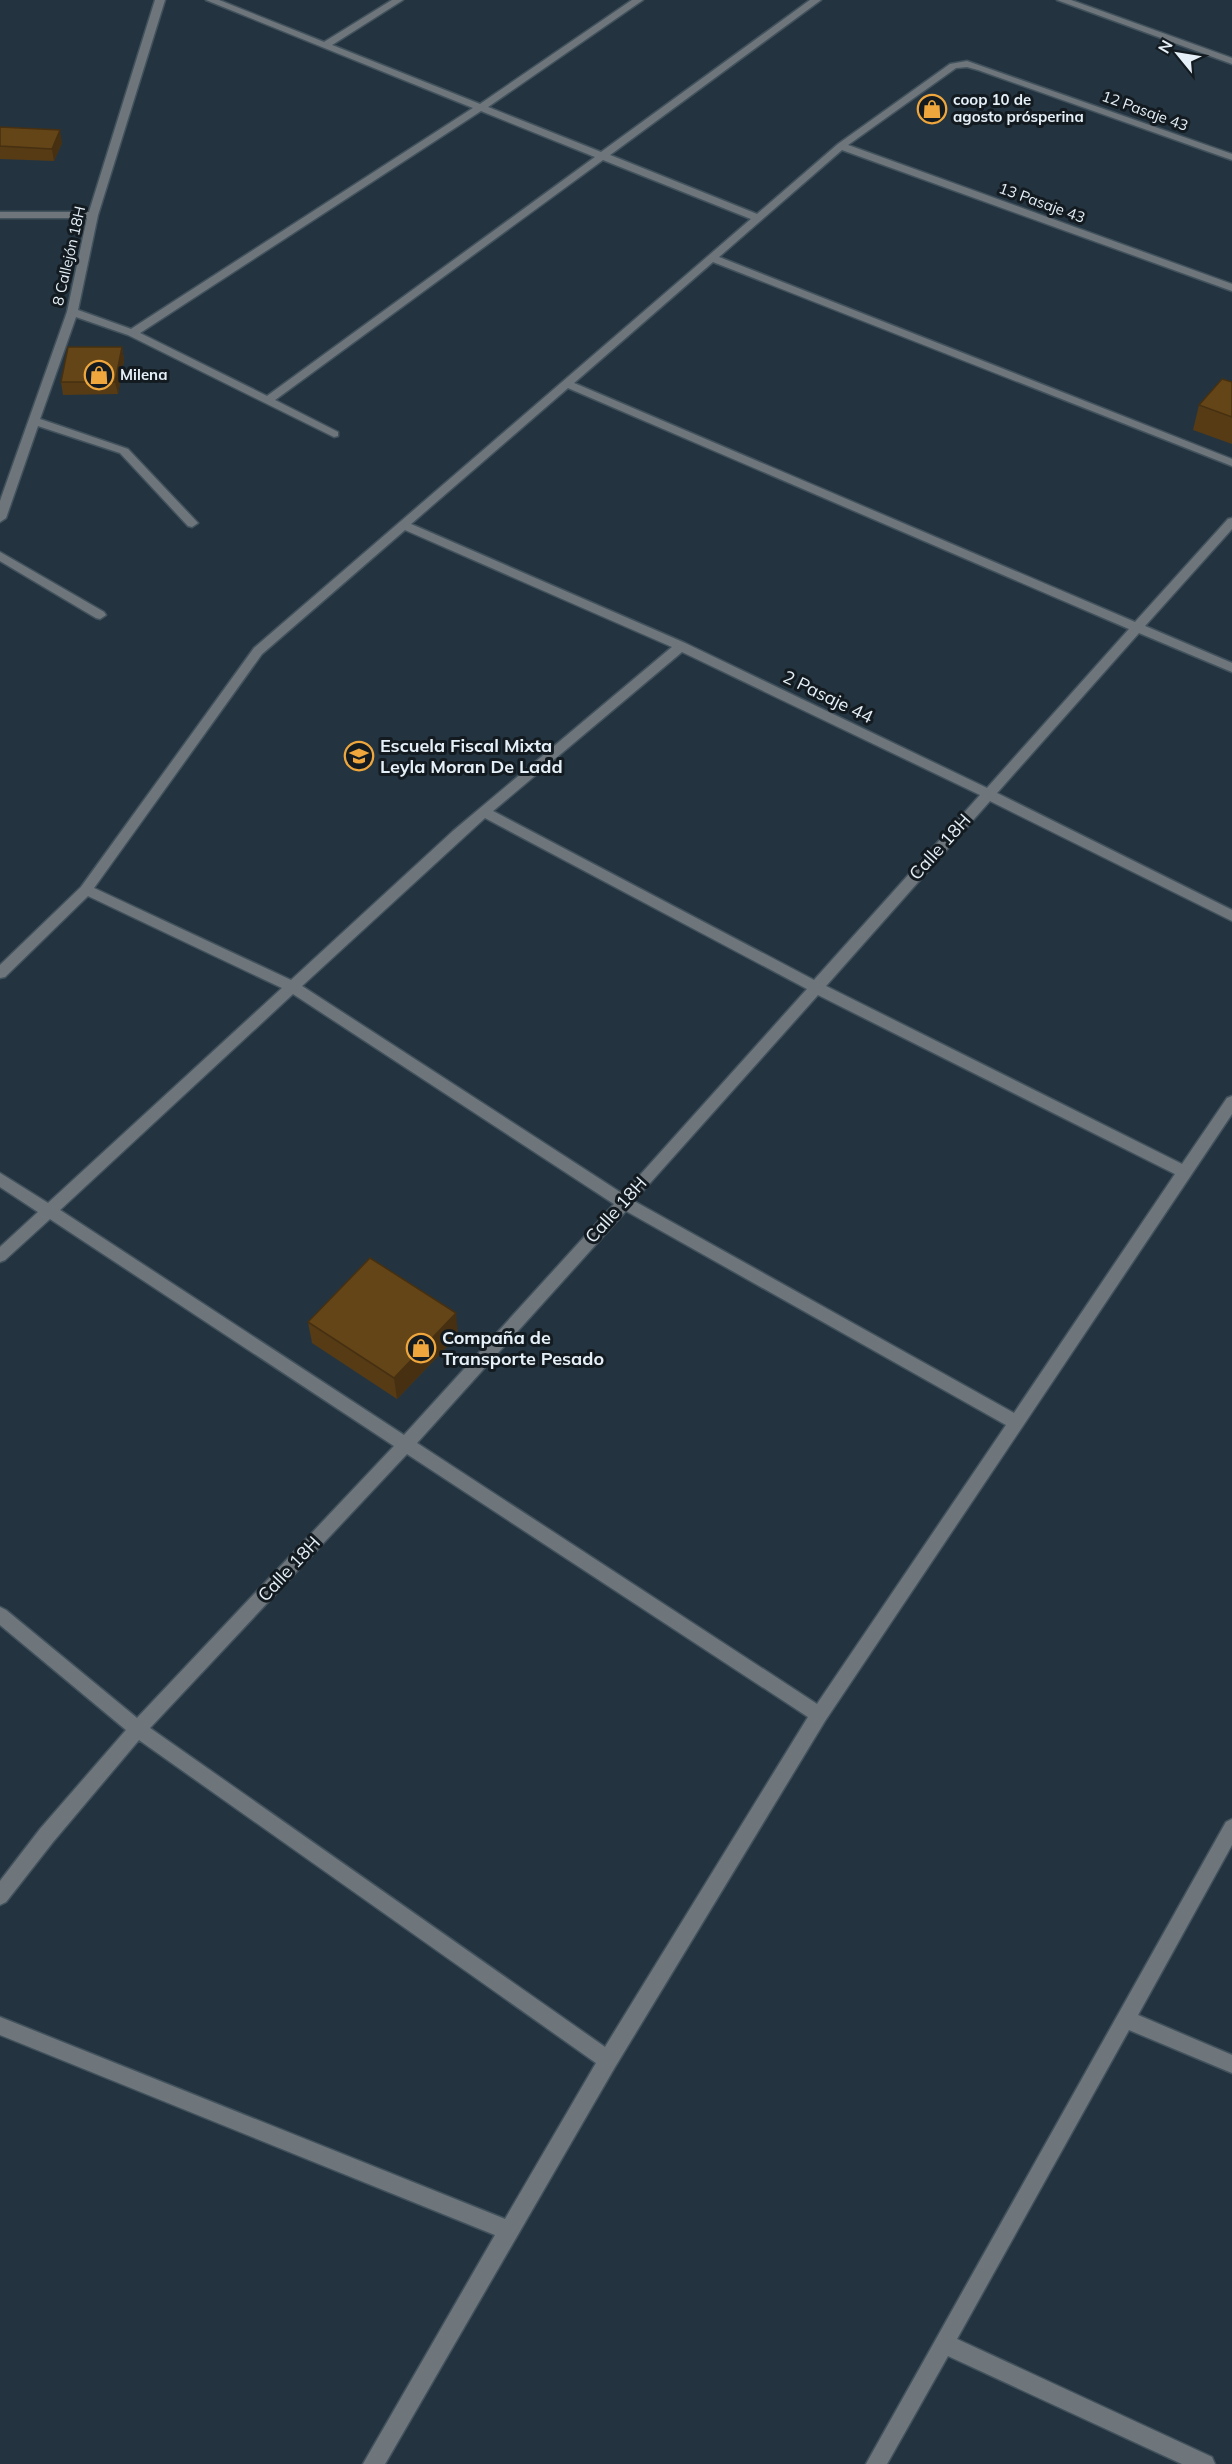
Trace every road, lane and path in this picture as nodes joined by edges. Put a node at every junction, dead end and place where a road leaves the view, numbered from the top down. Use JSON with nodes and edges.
{"nodes":[{"id":1,"x":160,"y":0,"type":"edge"},
{"id":2,"x":211,"y":0,"type":"edge"},
{"id":3,"x":398,"y":0,"type":"edge"},
{"id":4,"x":638,"y":0,"type":"edge"},
{"id":5,"x":816,"y":0,"type":"edge"},
{"id":6,"x":1062,"y":0,"type":"edge"},
{"id":7,"x":326,"y":45,"type":"junction"},
{"id":8,"x":1232,"y":61,"type":"edge"},
{"id":9,"x":481,"y":107,"type":"junction"},
{"id":10,"x":841,"y":146,"type":"junction"},
{"id":11,"x":603,"y":156,"type":"junction"},
{"id":12,"x":1232,"y":158,"type":"edge"},
{"id":13,"x":0,"y":215,"type":"edge"},
{"id":14,"x":93,"y":215,"type":"junction"},
{"id":15,"x":758,"y":218,"type":"junction"},
{"id":16,"x":712,"y":258,"type":"junction"},
{"id":17,"x":1232,"y":288,"type":"edge"},
{"id":18,"x":72,"y":312,"type":"junction"},
{"id":19,"x":132,"y":333,"type":"junction"},
{"id":20,"x":567,"y":384,"type":"junction"},
{"id":21,"x":267,"y":401,"type":"junction"},
{"id":22,"x":35,"y":421,"type":"junction"},
{"id":23,"x":334,"y":434,"type":"dead end"},
{"id":24,"x":1232,"y":463,"type":"edge"},
{"id":25,"x":0,"y":518,"type":"edge"},
{"id":26,"x":1232,"y":522,"type":"edge"},
{"id":27,"x":192,"y":523,"type":"dead end"},
{"id":28,"x":403,"y":525,"type":"junction"},
{"id":29,"x":0,"y":556,"type":"edge"},
{"id":30,"x":100,"y":615,"type":"dead end"},
{"id":31,"x":1138,"y":627,"type":"junction"},
{"id":32,"x":681,"y":646,"type":"junction"},
{"id":33,"x":1232,"y":668,"type":"edge"},
{"id":34,"x":988,"y":794,"type":"junction"},
{"id":35,"x":484,"y":812,"type":"junction"},
{"id":36,"x":86,"y":890,"type":"junction"},
{"id":37,"x":1232,"y":916,"type":"edge"},
{"id":38,"x":0,"y":973,"type":"edge"},
{"id":39,"x":293,"y":987,"type":"junction"},
{"id":40,"x":815,"y":987,"type":"junction"},
{"id":41,"x":1232,"y":1102,"type":"edge"},
{"id":42,"x":1185,"y":1172,"type":"junction"},
{"id":43,"x":0,"y":1179,"type":"edge"},
{"id":44,"x":623,"y":1202,"type":"junction"},
{"id":45,"x":50,"y":1211,"type":"junction"},
{"id":46,"x":0,"y":1256,"type":"edge"},
{"id":47,"x":1017,"y":1423,"type":"junction"},
{"id":48,"x":407,"y":1444,"type":"junction"},
{"id":49,"x":0,"y":1615,"type":"edge"},
{"id":50,"x":819,"y":1715,"type":"junction"},
{"id":51,"x":139,"y":1730,"type":"junction"},
{"id":52,"x":1232,"y":1828,"type":"edge"},
{"id":53,"x":0,"y":1896,"type":"edge"},
{"id":54,"x":1125,"y":2019,"type":"junction"},
{"id":55,"x":0,"y":2026,"type":"edge"},
{"id":56,"x":608,"y":2060,"type":"junction"},
{"id":57,"x":1232,"y":2064,"type":"edge"},
{"id":58,"x":510,"y":2231,"type":"junction"},
{"id":59,"x":943,"y":2343,"type":"junction"},
{"id":60,"x":374,"y":2464,"type":"edge"},
{"id":61,"x":876,"y":2464,"type":"edge"},
{"id":62,"x":1205,"y":2464,"type":"edge"}],
"edges":[{"from":1,"to":14,"type":"street","name":"8 Callejón 18H"},
{"from":2,"to":7,"type":"street"},
{"from":3,"to":7,"type":"street"},
{"from":4,"to":9,"type":"street"},
{"from":5,"to":11,"type":"street"},
{"from":6,"to":8,"type":"street"},
{"from":7,"to":9,"type":"street"},
{"from":9,"to":11,"type":"street"},
{"from":9,"to":19,"type":"street"},
{"from":10,"to":12,"type":"street","name":"12 Pasaje 43"},
{"from":10,"to":15,"type":"street","name":"12 Pasaje 43"},
{"from":10,"to":17,"type":"street","name":"13 Pasaje 43"},
{"from":11,"to":15,"type":"street"},
{"from":11,"to":21,"type":"street"},
{"from":13,"to":14,"type":"street"},
{"from":14,"to":18,"type":"street","name":"8 Callejón 18H"},
{"from":15,"to":16,"type":"street","name":"12 Pasaje 43"},
{"from":16,"to":20,"type":"street","name":"12 Pasaje 43"},
{"from":16,"to":24,"type":"street"},
{"from":18,"to":19,"type":"street"},
{"from":18,"to":22,"type":"street","name":"8 Callejón 18H"},
{"from":19,"to":21,"type":"street"},
{"from":20,"to":28,"type":"street","name":"12 Pasaje 43"},
{"from":20,"to":31,"type":"street"},
{"from":21,"to":23,"type":"street"},
{"from":22,"to":25,"type":"street","name":"8 Callejón 18H"},
{"from":22,"to":27,"type":"street"},
{"from":26,"to":31,"type":"street","name":"Calle 18H"},
{"from":28,"to":32,"type":"street","name":"2 Pasaje 44"},
{"from":28,"to":36,"type":"street","name":"12 Pasaje 43"},
{"from":29,"to":30,"type":"street"},
{"from":31,"to":33,"type":"street"},
{"from":31,"to":34,"type":"street","name":"Calle 18H"},
{"from":32,"to":34,"type":"street","name":"2 Pasaje 44"},
{"from":32,"to":35,"type":"street"},
{"from":34,"to":37,"type":"street","name":"2 Pasaje 44"},
{"from":34,"to":40,"type":"street","name":"Calle 18H"},
{"from":35,"to":39,"type":"street"},
{"from":35,"to":40,"type":"street"},
{"from":36,"to":38,"type":"street","name":"12 Pasaje 43"},
{"from":36,"to":39,"type":"street"},
{"from":39,"to":44,"type":"street"},
{"from":39,"to":45,"type":"street"},
{"from":40,"to":42,"type":"street"},
{"from":40,"to":44,"type":"street","name":"Calle 18H"},
{"from":41,"to":42,"type":"street"},
{"from":42,"to":47,"type":"street"},
{"from":43,"to":45,"type":"street"},
{"from":44,"to":47,"type":"street"},
{"from":44,"to":48,"type":"street","name":"Calle 18H"},
{"from":45,"to":46,"type":"street"},
{"from":45,"to":48,"type":"street"},
{"from":47,"to":50,"type":"street"},
{"from":48,"to":50,"type":"street"},
{"from":48,"to":51,"type":"street","name":"Calle 18H"},
{"from":49,"to":51,"type":"street"},
{"from":50,"to":56,"type":"street"},
{"from":51,"to":53,"type":"street","name":"Calle 18H"},
{"from":51,"to":56,"type":"street"},
{"from":52,"to":54,"type":"street"},
{"from":54,"to":57,"type":"street"},
{"from":54,"to":59,"type":"street"},
{"from":55,"to":58,"type":"street"},
{"from":56,"to":58,"type":"street"},
{"from":58,"to":60,"type":"street"},
{"from":59,"to":61,"type":"street"},
{"from":59,"to":62,"type":"street"}]}
